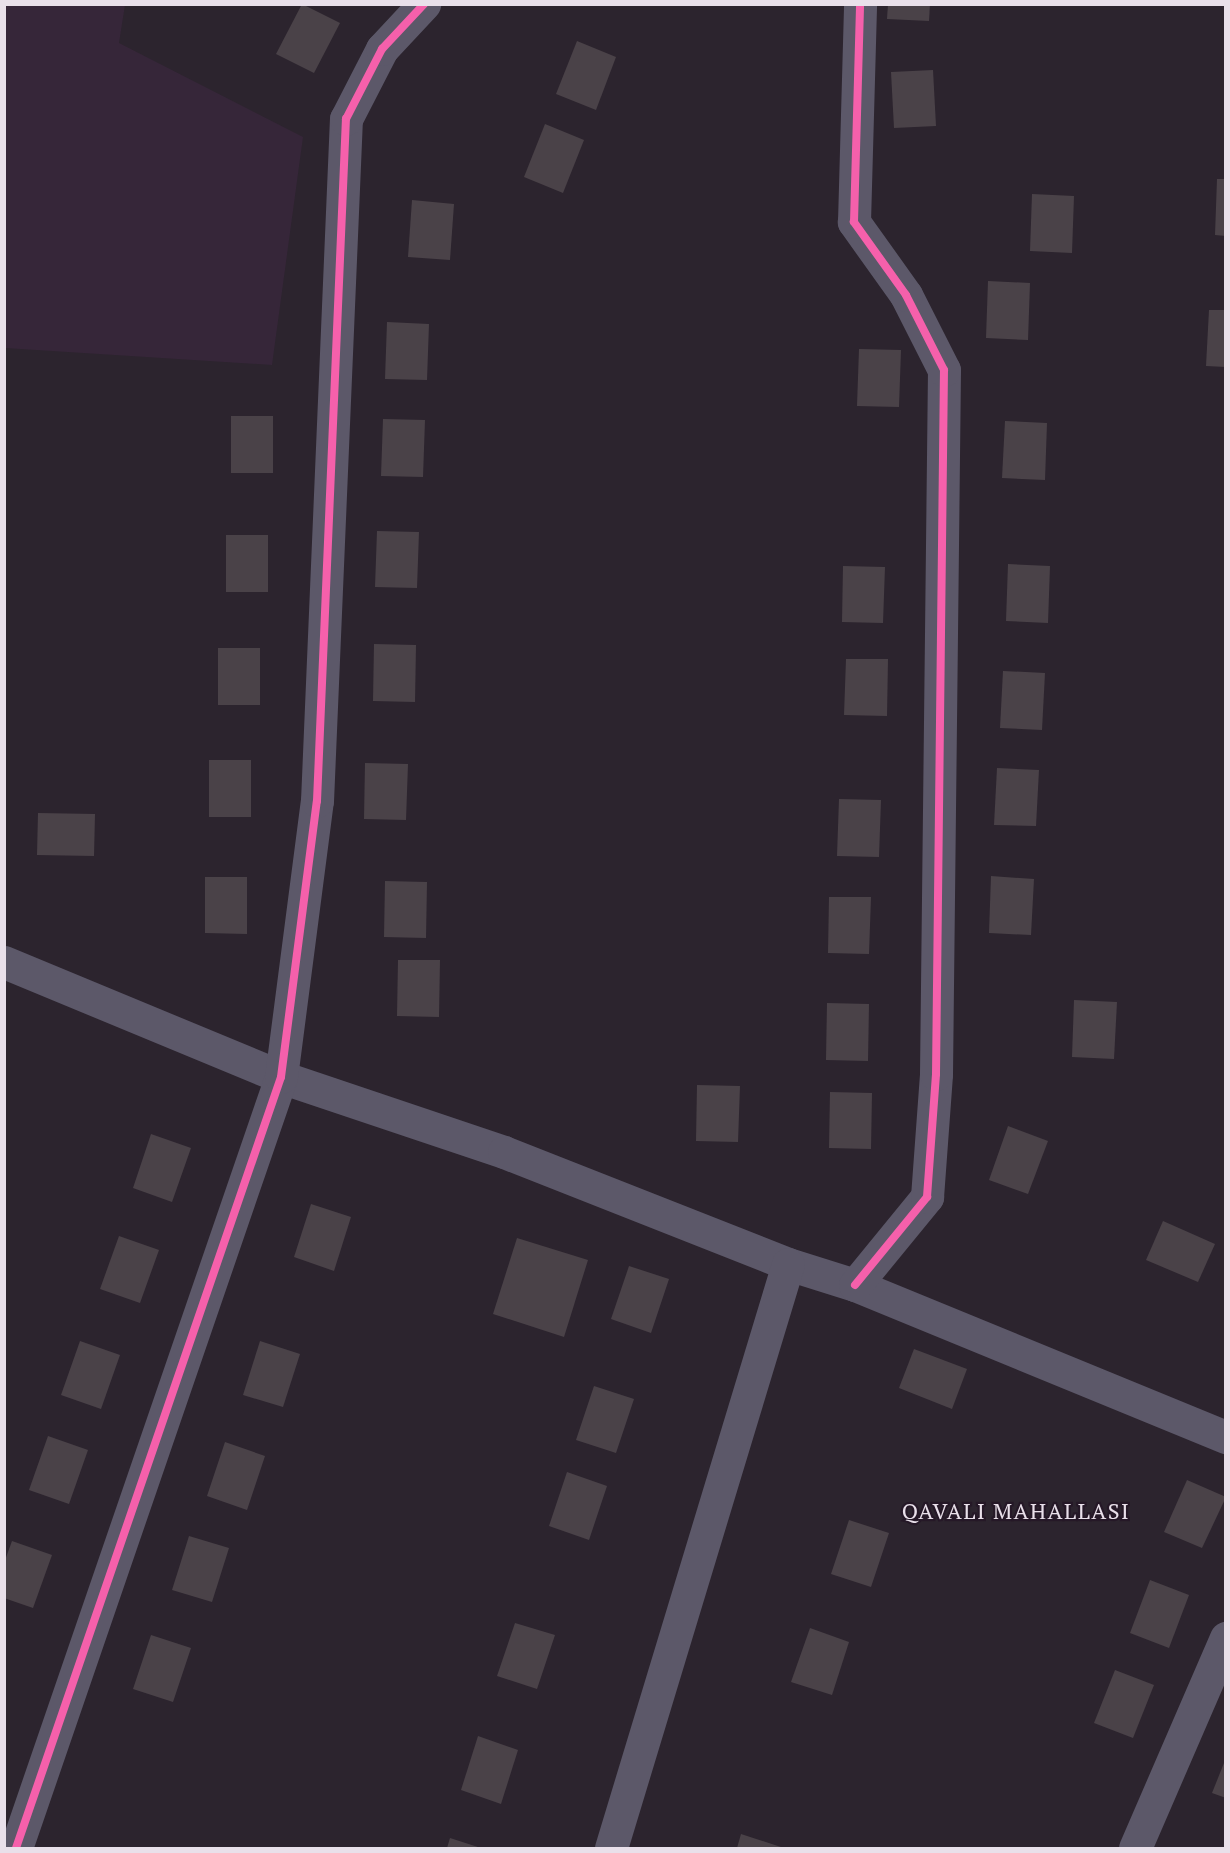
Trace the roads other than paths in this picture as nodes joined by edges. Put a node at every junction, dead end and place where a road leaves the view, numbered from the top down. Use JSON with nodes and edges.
{"nodes":[{"id":1,"x":424,"y":4,"type":"edge"},
{"id":2,"x":860,"y":4,"type":"edge"},
{"id":3,"x":4,"y":962,"type":"edge"},
{"id":4,"x":281,"y":1077,"type":"junction"},
{"id":5,"x":788,"y":1264,"type":"junction"},
{"id":6,"x":855,"y":1285,"type":"junction"},
{"id":7,"x":1226,"y":1437,"type":"edge"},
{"id":8,"x":1226,"y":1638,"type":"edge"},
{"id":9,"x":16,"y":1848,"type":"edge"},
{"id":10,"x":610,"y":1848,"type":"edge"},
{"id":11,"x":1135,"y":1848,"type":"edge"}],
"edges":[{"from":1,"to":4,"type":"street"},
{"from":2,"to":6,"type":"street"},
{"from":3,"to":4,"type":"street"},
{"from":4,"to":5,"type":"street"},
{"from":4,"to":9,"type":"street"},
{"from":5,"to":6,"type":"street"},
{"from":5,"to":10,"type":"street"},
{"from":6,"to":7,"type":"street"},
{"from":8,"to":11,"type":"street"}]}
